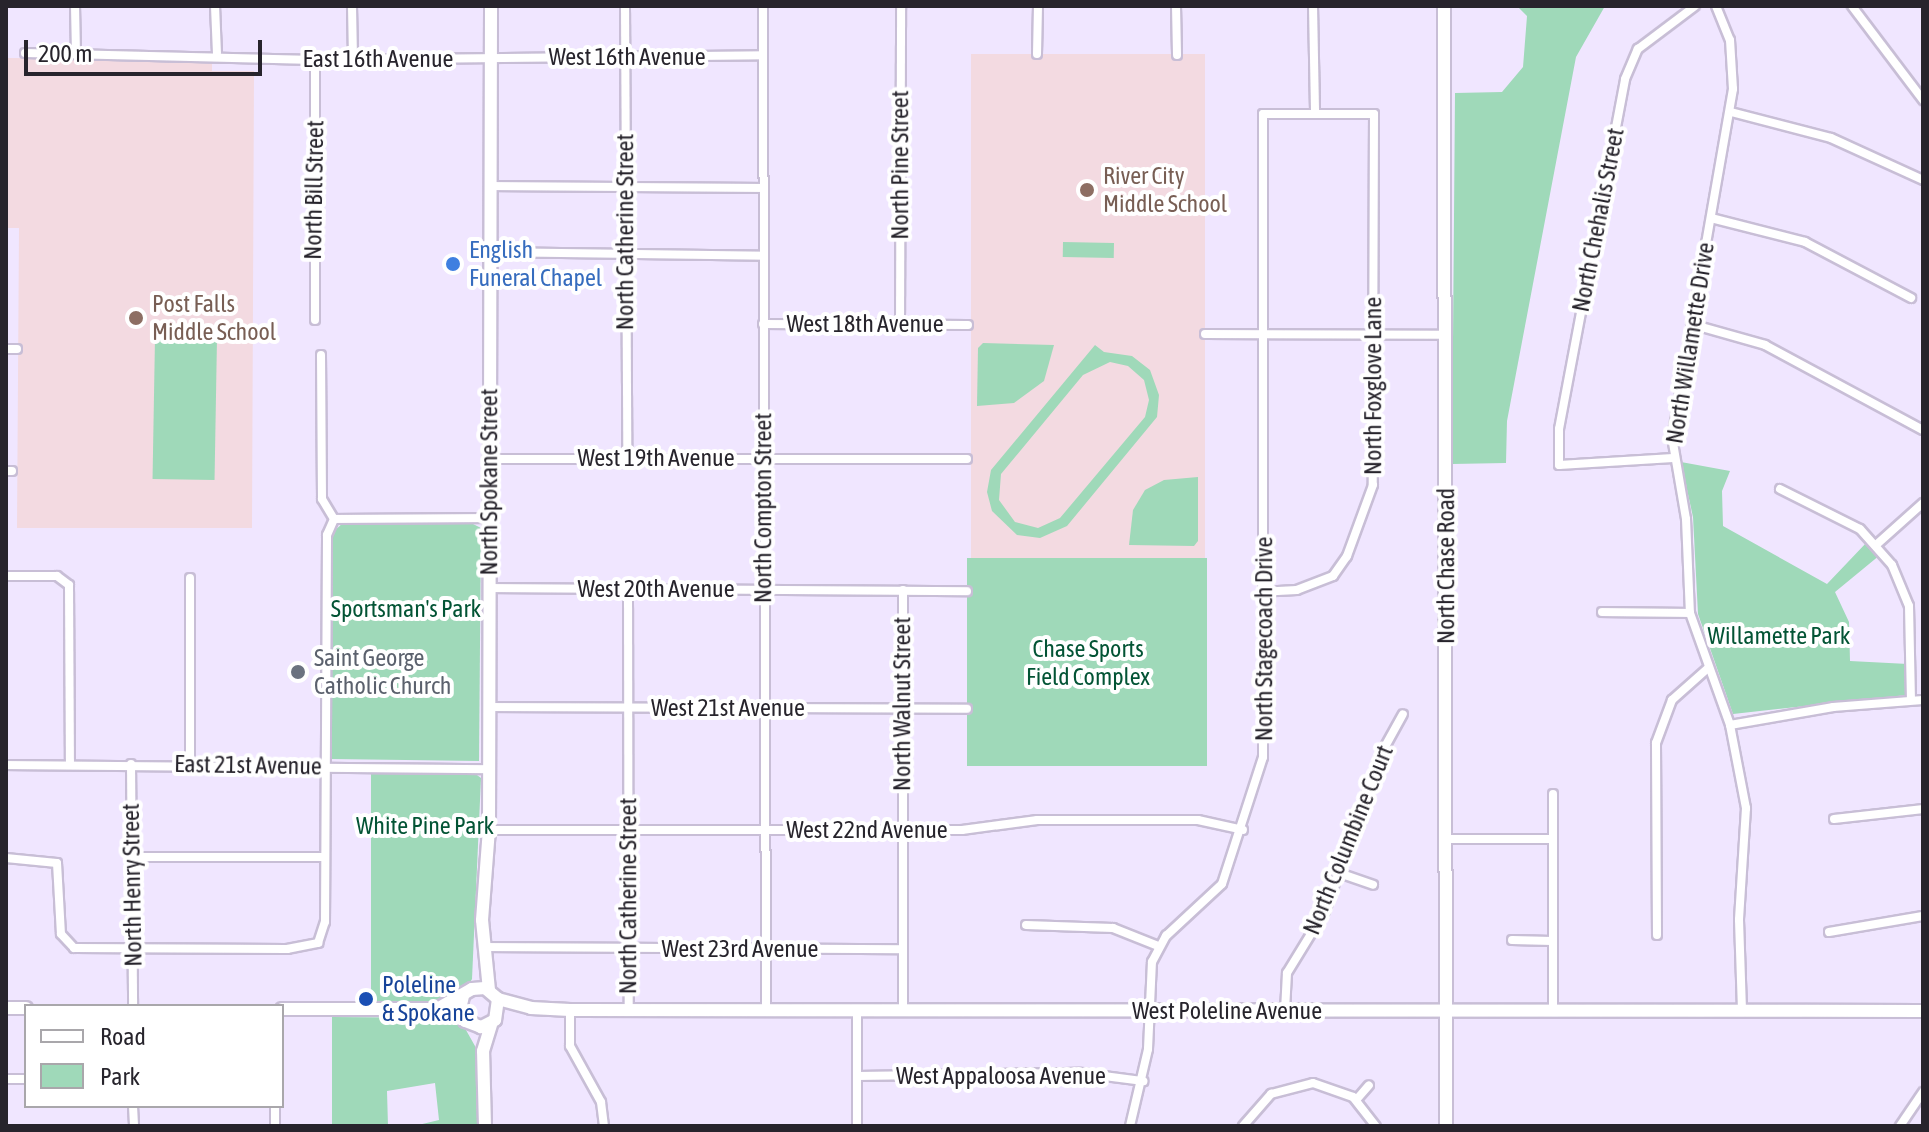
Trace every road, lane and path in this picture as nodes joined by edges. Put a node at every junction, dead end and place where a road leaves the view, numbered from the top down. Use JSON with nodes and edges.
{"nodes":[{"id":1,"x":75,"y":6,"type":"edge"},
{"id":2,"x":215,"y":6,"type":"edge"},
{"id":3,"x":352,"y":6,"type":"edge"},
{"id":4,"x":491,"y":6,"type":"edge"},
{"id":5,"x":625,"y":6,"type":"edge"},
{"id":6,"x":763,"y":6,"type":"edge"},
{"id":7,"x":901,"y":6,"type":"edge"},
{"id":8,"x":1038,"y":6,"type":"edge"},
{"id":9,"x":1176,"y":6,"type":"edge"},
{"id":10,"x":1313,"y":6,"type":"edge"},
{"id":11,"x":1444,"y":6,"type":"edge"},
{"id":12,"x":1695,"y":6,"type":"edge"},
{"id":13,"x":1716,"y":6,"type":"edge"},
{"id":14,"x":1852,"y":6,"type":"edge"},
{"id":15,"x":25,"y":53,"type":"dead end"},
{"id":16,"x":76,"y":53,"type":"junction"},
{"id":17,"x":217,"y":53,"type":"junction"},
{"id":18,"x":1037,"y":54,"type":"dead end"},
{"id":19,"x":763,"y":55,"type":"junction"},
{"id":20,"x":1177,"y":55,"type":"dead end"},
{"id":21,"x":624,"y":57,"type":"junction"},
{"id":22,"x":491,"y":58,"type":"junction"},
{"id":23,"x":353,"y":59,"type":"junction"},
{"id":24,"x":315,"y":60,"type":"junction"},
{"id":25,"x":1923,"y":100,"type":"edge"},
{"id":26,"x":1731,"y":112,"type":"junction"},
{"id":27,"x":1315,"y":113,"type":"junction"},
{"id":28,"x":1923,"y":180,"type":"edge"},
{"id":29,"x":489,"y":186,"type":"junction"},
{"id":30,"x":624,"y":186,"type":"junction"},
{"id":31,"x":763,"y":188,"type":"junction"},
{"id":32,"x":1711,"y":218,"type":"junction"},
{"id":33,"x":490,"y":252,"type":"junction"},
{"id":34,"x":625,"y":254,"type":"junction"},
{"id":35,"x":763,"y":256,"type":"junction"},
{"id":36,"x":1911,"y":298,"type":"dead end"},
{"id":37,"x":315,"y":320,"type":"dead end"},
{"id":38,"x":763,"y":324,"type":"junction"},
{"id":39,"x":900,"y":324,"type":"junction"},
{"id":40,"x":1691,"y":324,"type":"junction"},
{"id":41,"x":968,"y":325,"type":"dead end"},
{"id":42,"x":1205,"y":334,"type":"dead end"},
{"id":43,"x":1265,"y":334,"type":"junction"},
{"id":44,"x":1373,"y":335,"type":"junction"},
{"id":45,"x":1445,"y":335,"type":"junction"},
{"id":46,"x":6,"y":349,"type":"edge"},
{"id":47,"x":17,"y":349,"type":"dead end"},
{"id":48,"x":321,"y":355,"type":"dead end"},
{"id":49,"x":1923,"y":430,"type":"edge"},
{"id":50,"x":627,"y":458,"type":"junction"},
{"id":51,"x":762,"y":458,"type":"junction"},
{"id":52,"x":1673,"y":458,"type":"junction"},
{"id":53,"x":490,"y":459,"type":"junction"},
{"id":54,"x":967,"y":459,"type":"dead end"},
{"id":55,"x":1780,"y":489,"type":"dead end"},
{"id":56,"x":1923,"y":503,"type":"edge"},
{"id":57,"x":490,"y":518,"type":"junction"},
{"id":58,"x":334,"y":519,"type":"junction"},
{"id":59,"x":1876,"y":545,"type":"junction"},
{"id":60,"x":6,"y":576,"type":"edge"},
{"id":61,"x":190,"y":578,"type":"dead end"},
{"id":62,"x":489,"y":588,"type":"junction"},
{"id":63,"x":628,"y":589,"type":"junction"},
{"id":64,"x":763,"y":589,"type":"junction"},
{"id":65,"x":903,"y":590,"type":"junction"},
{"id":66,"x":967,"y":591,"type":"dead end"},
{"id":67,"x":1263,"y":592,"type":"junction"},
{"id":68,"x":1602,"y":612,"type":"dead end"},
{"id":69,"x":1690,"y":613,"type":"junction"},
{"id":70,"x":1708,"y":668,"type":"junction"},
{"id":71,"x":1911,"y":700,"type":"junction"},
{"id":72,"x":1923,"y":700,"type":"edge"},
{"id":73,"x":489,"y":707,"type":"junction"},
{"id":74,"x":627,"y":707,"type":"junction"},
{"id":75,"x":763,"y":708,"type":"junction"},
{"id":76,"x":902,"y":709,"type":"junction"},
{"id":77,"x":967,"y":709,"type":"dead end"},
{"id":78,"x":1403,"y":714,"type":"dead end"},
{"id":79,"x":1730,"y":725,"type":"junction"},
{"id":80,"x":131,"y":764,"type":"junction"},
{"id":81,"x":190,"y":764,"type":"junction"},
{"id":82,"x":6,"y":765,"type":"edge"},
{"id":83,"x":70,"y":765,"type":"junction"},
{"id":84,"x":326,"y":766,"type":"junction"},
{"id":85,"x":489,"y":769,"type":"junction"},
{"id":86,"x":1553,"y":794,"type":"dead end"},
{"id":87,"x":1923,"y":809,"type":"edge"},
{"id":88,"x":1834,"y":819,"type":"dead end"},
{"id":89,"x":764,"y":829,"type":"junction"},
{"id":90,"x":489,"y":830,"type":"junction"},
{"id":91,"x":902,"y":830,"type":"junction"},
{"id":92,"x":1243,"y":830,"type":"junction"},
{"id":93,"x":630,"y":831,"type":"junction"},
{"id":94,"x":1445,"y":839,"type":"junction"},
{"id":95,"x":1552,"y":839,"type":"junction"},
{"id":96,"x":131,"y":857,"type":"junction"},
{"id":97,"x":325,"y":857,"type":"junction"},
{"id":98,"x":6,"y":858,"type":"edge"},
{"id":99,"x":1339,"y":873,"type":"junction"},
{"id":100,"x":1373,"y":885,"type":"dead end"},
{"id":101,"x":1923,"y":916,"type":"edge"},
{"id":102,"x":1026,"y":925,"type":"dead end"},
{"id":103,"x":1829,"y":932,"type":"dead end"},
{"id":104,"x":1657,"y":935,"type":"dead end"},
{"id":105,"x":1512,"y":940,"type":"dead end"},
{"id":106,"x":1552,"y":941,"type":"junction"},
{"id":107,"x":1158,"y":946,"type":"junction"},
{"id":108,"x":132,"y":948,"type":"junction"},
{"id":109,"x":630,"y":948,"type":"junction"},
{"id":110,"x":766,"y":949,"type":"junction"},
{"id":111,"x":902,"y":949,"type":"junction"},
{"id":112,"x":482,"y":952,"type":"junction"},
{"id":113,"x":468,"y":992,"type":"junction"},
{"id":114,"x":494,"y":994,"type":"junction"},
{"id":115,"x":133,"y":1004,"type":"edge"},
{"id":116,"x":531,"y":1008,"type":"junction"},
{"id":117,"x":284,"y":1009,"type":"edge"},
{"id":118,"x":437,"y":1009,"type":"junction"},
{"id":119,"x":1553,"y":1009,"type":"junction"},
{"id":120,"x":570,"y":1010,"type":"junction"},
{"id":121,"x":629,"y":1010,"type":"junction"},
{"id":122,"x":766,"y":1010,"type":"junction"},
{"id":123,"x":903,"y":1010,"type":"junction"},
{"id":124,"x":1446,"y":1010,"type":"junction"},
{"id":125,"x":1742,"y":1010,"type":"junction"},
{"id":126,"x":857,"y":1011,"type":"junction"},
{"id":127,"x":1149,"y":1011,"type":"junction"},
{"id":128,"x":1285,"y":1011,"type":"junction"},
{"id":129,"x":1923,"y":1011,"type":"edge"},
{"id":130,"x":466,"y":1020,"type":"junction"},
{"id":131,"x":494,"y":1020,"type":"junction"},
{"id":132,"x":483,"y":1051,"type":"junction"},
{"id":133,"x":857,"y":1076,"type":"junction"},
{"id":134,"x":1143,"y":1081,"type":"junction"},
{"id":135,"x":1369,"y":1085,"type":"dead end"},
{"id":136,"x":1923,"y":1092,"type":"edge"},
{"id":137,"x":1357,"y":1099,"type":"junction"},
{"id":138,"x":485,"y":1126,"type":"edge"},
{"id":139,"x":604,"y":1126,"type":"edge"},
{"id":140,"x":857,"y":1126,"type":"edge"},
{"id":141,"x":1130,"y":1126,"type":"edge"},
{"id":142,"x":1243,"y":1126,"type":"edge"},
{"id":143,"x":1376,"y":1126,"type":"edge"},
{"id":144,"x":1446,"y":1126,"type":"edge"},
{"id":145,"x":1900,"y":1126,"type":"edge"}],
"edges":[{"from":1,"to":16,"type":"street"},
{"from":2,"to":17,"type":"street"},
{"from":3,"to":23,"type":"street"},
{"from":4,"to":22,"type":"street","name":"North Spokane Street"},
{"from":5,"to":21,"type":"street","name":"North Catherine Street"},
{"from":6,"to":19,"type":"street","name":"North Compton Street"},
{"from":7,"to":39,"type":"street","name":"North Pine Street"},
{"from":8,"to":18,"type":"street"},
{"from":9,"to":20,"type":"street"},
{"from":10,"to":27,"type":"street"},
{"from":11,"to":45,"type":"street","name":"North Chase Road"},
{"from":12,"to":52,"type":"street","name":"North Chehalis Street"},
{"from":13,"to":26,"type":"street","name":"North Willamette Drive"},
{"from":14,"to":25,"type":"street"},
{"from":15,"to":16,"type":"street","name":"East 16th Avenue"},
{"from":16,"to":17,"type":"street","name":"East 16th Avenue"},
{"from":17,"to":24,"type":"street","name":"East 16th Avenue"},
{"from":19,"to":21,"type":"street","name":"West 16th Avenue"},
{"from":19,"to":31,"type":"street","name":"North Compton Street"},
{"from":21,"to":22,"type":"street","name":"West 16th Avenue"},
{"from":21,"to":30,"type":"street","name":"North Catherine Street"},
{"from":22,"to":23,"type":"street","name":"East 16th Avenue"},
{"from":22,"to":29,"type":"street","name":"North Spokane Street"},
{"from":23,"to":24,"type":"street","name":"East 16th Avenue"},
{"from":24,"to":37,"type":"street","name":"North Bill Street"},
{"from":26,"to":28,"type":"street"},
{"from":26,"to":32,"type":"street","name":"North Willamette Drive"},
{"from":27,"to":43,"type":"street","name":"North Stagecoach Drive"},
{"from":27,"to":44,"type":"street","name":"North Foxglove Lane"},
{"from":29,"to":30,"type":"street"},
{"from":29,"to":33,"type":"street","name":"North Spokane Street"},
{"from":30,"to":31,"type":"street"},
{"from":30,"to":34,"type":"street","name":"North Catherine Street"},
{"from":31,"to":35,"type":"street","name":"North Compton Street"},
{"from":32,"to":36,"type":"street"},
{"from":32,"to":40,"type":"street","name":"North Willamette Drive"},
{"from":33,"to":34,"type":"street"},
{"from":33,"to":53,"type":"street","name":"North Spokane Street"},
{"from":34,"to":35,"type":"street"},
{"from":34,"to":50,"type":"street","name":"North Catherine Street"},
{"from":35,"to":38,"type":"street","name":"North Compton Street"},
{"from":38,"to":39,"type":"street","name":"West 18th Avenue"},
{"from":38,"to":51,"type":"street","name":"North Compton Street"},
{"from":39,"to":41,"type":"street","name":"West 18th Avenue"},
{"from":40,"to":49,"type":"street"},
{"from":40,"to":52,"type":"street","name":"North Willamette Drive"},
{"from":42,"to":43,"type":"street"},
{"from":43,"to":44,"type":"street"},
{"from":43,"to":67,"type":"street","name":"North Stagecoach Drive"},
{"from":44,"to":45,"type":"street"},
{"from":44,"to":67,"type":"street","name":"North Foxglove Lane"},
{"from":45,"to":94,"type":"street","name":"North Chase Road"},
{"from":46,"to":47,"type":"street"},
{"from":48,"to":58,"type":"street"},
{"from":50,"to":51,"type":"street","name":"West 19th Avenue"},
{"from":50,"to":53,"type":"street","name":"West 19th Avenue"},
{"from":51,"to":54,"type":"street","name":"West 19th Avenue"},
{"from":51,"to":64,"type":"street","name":"North Compton Street"},
{"from":52,"to":69,"type":"street","name":"North Willamette Drive"},
{"from":53,"to":57,"type":"street","name":"North Spokane Street"},
{"from":55,"to":59,"type":"street"},
{"from":56,"to":59,"type":"street"},
{"from":57,"to":58,"type":"street"},
{"from":57,"to":62,"type":"street","name":"North Spokane Street"},
{"from":58,"to":84,"type":"street"},
{"from":59,"to":71,"type":"street"},
{"from":60,"to":83,"type":"street"},
{"from":61,"to":81,"type":"street"},
{"from":62,"to":63,"type":"street","name":"West 20th Avenue"},
{"from":62,"to":73,"type":"street","name":"North Spokane Street"},
{"from":63,"to":64,"type":"street","name":"West 20th Avenue"},
{"from":63,"to":74,"type":"street","name":"North Catherine Street"},
{"from":64,"to":65,"type":"street","name":"West 20th Avenue"},
{"from":64,"to":75,"type":"street","name":"North Compton Street"},
{"from":65,"to":66,"type":"street","name":"West 20th Avenue"},
{"from":65,"to":76,"type":"street","name":"North Walnut Street"},
{"from":67,"to":92,"type":"street","name":"North Stagecoach Drive"},
{"from":68,"to":69,"type":"street"},
{"from":69,"to":70,"type":"street","name":"North Willamette Drive"},
{"from":70,"to":79,"type":"street","name":"North Willamette Drive"},
{"from":70,"to":104,"type":"street"},
{"from":71,"to":72,"type":"street"},
{"from":71,"to":79,"type":"street"},
{"from":73,"to":74,"type":"street","name":"West 21st Avenue"},
{"from":73,"to":85,"type":"street","name":"North Spokane Street"},
{"from":74,"to":75,"type":"street","name":"West 21st Avenue"},
{"from":74,"to":93,"type":"street","name":"North Catherine Street"},
{"from":75,"to":76,"type":"street","name":"West 21st Avenue"},
{"from":75,"to":89,"type":"street","name":"North Compton Street"},
{"from":76,"to":77,"type":"street","name":"West 21st Avenue"},
{"from":76,"to":91,"type":"street","name":"North Walnut Street"},
{"from":78,"to":99,"type":"street","name":"North Columbine Court"},
{"from":79,"to":125,"type":"street","name":"North Willamette Drive"},
{"from":80,"to":81,"type":"street","name":"East 21st Avenue"},
{"from":80,"to":83,"type":"street","name":"East 21st Avenue"},
{"from":80,"to":96,"type":"street","name":"North Henry Street"},
{"from":81,"to":84,"type":"street","name":"East 21st Avenue"},
{"from":82,"to":83,"type":"street","name":"East 21st Avenue"},
{"from":84,"to":85,"type":"street","name":"East 21st Avenue"},
{"from":84,"to":97,"type":"street"},
{"from":85,"to":90,"type":"street","name":"North Spokane Street"},
{"from":86,"to":95,"type":"street"},
{"from":87,"to":88,"type":"street"},
{"from":89,"to":91,"type":"street","name":"West 22nd Avenue"},
{"from":89,"to":93,"type":"street","name":"West 22nd Avenue"},
{"from":89,"to":110,"type":"street","name":"North Compton Street"},
{"from":90,"to":93,"type":"street","name":"West 22nd Avenue"},
{"from":90,"to":112,"type":"street","name":"North Spokane Street"},
{"from":91,"to":92,"type":"street","name":"West 22nd Avenue"},
{"from":91,"to":111,"type":"street","name":"North Walnut Street"},
{"from":92,"to":107,"type":"street","name":"North Stagecoach Drive"},
{"from":93,"to":109,"type":"street","name":"North Catherine Street"},
{"from":94,"to":95,"type":"street"},
{"from":94,"to":124,"type":"street","name":"North Chase Road"},
{"from":95,"to":106,"type":"street"},
{"from":96,"to":97,"type":"street"},
{"from":96,"to":108,"type":"street","name":"North Henry Street"},
{"from":97,"to":108,"type":"street"},
{"from":98,"to":108,"type":"street"},
{"from":99,"to":100,"type":"street"},
{"from":99,"to":128,"type":"street","name":"North Columbine Court"},
{"from":101,"to":103,"type":"street"},
{"from":102,"to":107,"type":"street"},
{"from":105,"to":106,"type":"street"},
{"from":106,"to":119,"type":"street"},
{"from":107,"to":127,"type":"street"},
{"from":108,"to":115,"type":"street","name":"North Henry Street"},
{"from":109,"to":110,"type":"street","name":"West 23rd Avenue"},
{"from":109,"to":112,"type":"street","name":"West 23rd Avenue"},
{"from":109,"to":121,"type":"street","name":"North Catherine Street"},
{"from":110,"to":111,"type":"street","name":"West 23rd Avenue"},
{"from":110,"to":122,"type":"street","name":"North Compton Street"},
{"from":111,"to":123,"type":"street","name":"North Walnut Street"},
{"from":112,"to":113,"type":"street","name":"North Spokane Street"},
{"from":112,"to":114,"type":"street","name":"North Spokane Street"},
{"from":113,"to":114,"type":"street","name":"West Poleline Avenue"},
{"from":113,"to":118,"type":"street"},
{"from":113,"to":130,"type":"street","name":"North Spokane Street"},
{"from":114,"to":116,"type":"street","name":"West Poleline Avenue"},
{"from":114,"to":131,"type":"street","name":"North Spokane Street"},
{"from":116,"to":120,"type":"street","name":"West Poleline Avenue"},
{"from":116,"to":131,"type":"street","name":"West Poleline Avenue"},
{"from":117,"to":118,"type":"street"},
{"from":118,"to":130,"type":"street","name":"West Poleline Avenue"},
{"from":119,"to":124,"type":"street","name":"West Poleline Avenue"},
{"from":119,"to":125,"type":"street","name":"West Poleline Avenue"},
{"from":120,"to":121,"type":"street","name":"West Poleline Avenue"},
{"from":120,"to":139,"type":"street"},
{"from":121,"to":122,"type":"street","name":"West Poleline Avenue"},
{"from":122,"to":126,"type":"street","name":"West Poleline Avenue"},
{"from":123,"to":126,"type":"street","name":"West Poleline Avenue"},
{"from":123,"to":127,"type":"street","name":"West Poleline Avenue"},
{"from":124,"to":128,"type":"street","name":"West Poleline Avenue"},
{"from":124,"to":144,"type":"street","name":"North Chase Road"},
{"from":125,"to":129,"type":"street","name":"West Poleline Avenue"},
{"from":126,"to":133,"type":"street"},
{"from":127,"to":128,"type":"street","name":"West Poleline Avenue"},
{"from":127,"to":134,"type":"street"},
{"from":130,"to":131,"type":"street","name":"West Poleline Avenue"},
{"from":130,"to":132,"type":"street"},
{"from":131,"to":132,"type":"street"},
{"from":132,"to":138,"type":"street"},
{"from":133,"to":134,"type":"street","name":"West Appaloosa Avenue"},
{"from":133,"to":140,"type":"street"},
{"from":134,"to":141,"type":"street"},
{"from":135,"to":137,"type":"street"},
{"from":136,"to":145,"type":"street"},
{"from":137,"to":142,"type":"street"},
{"from":137,"to":143,"type":"street"}]}
